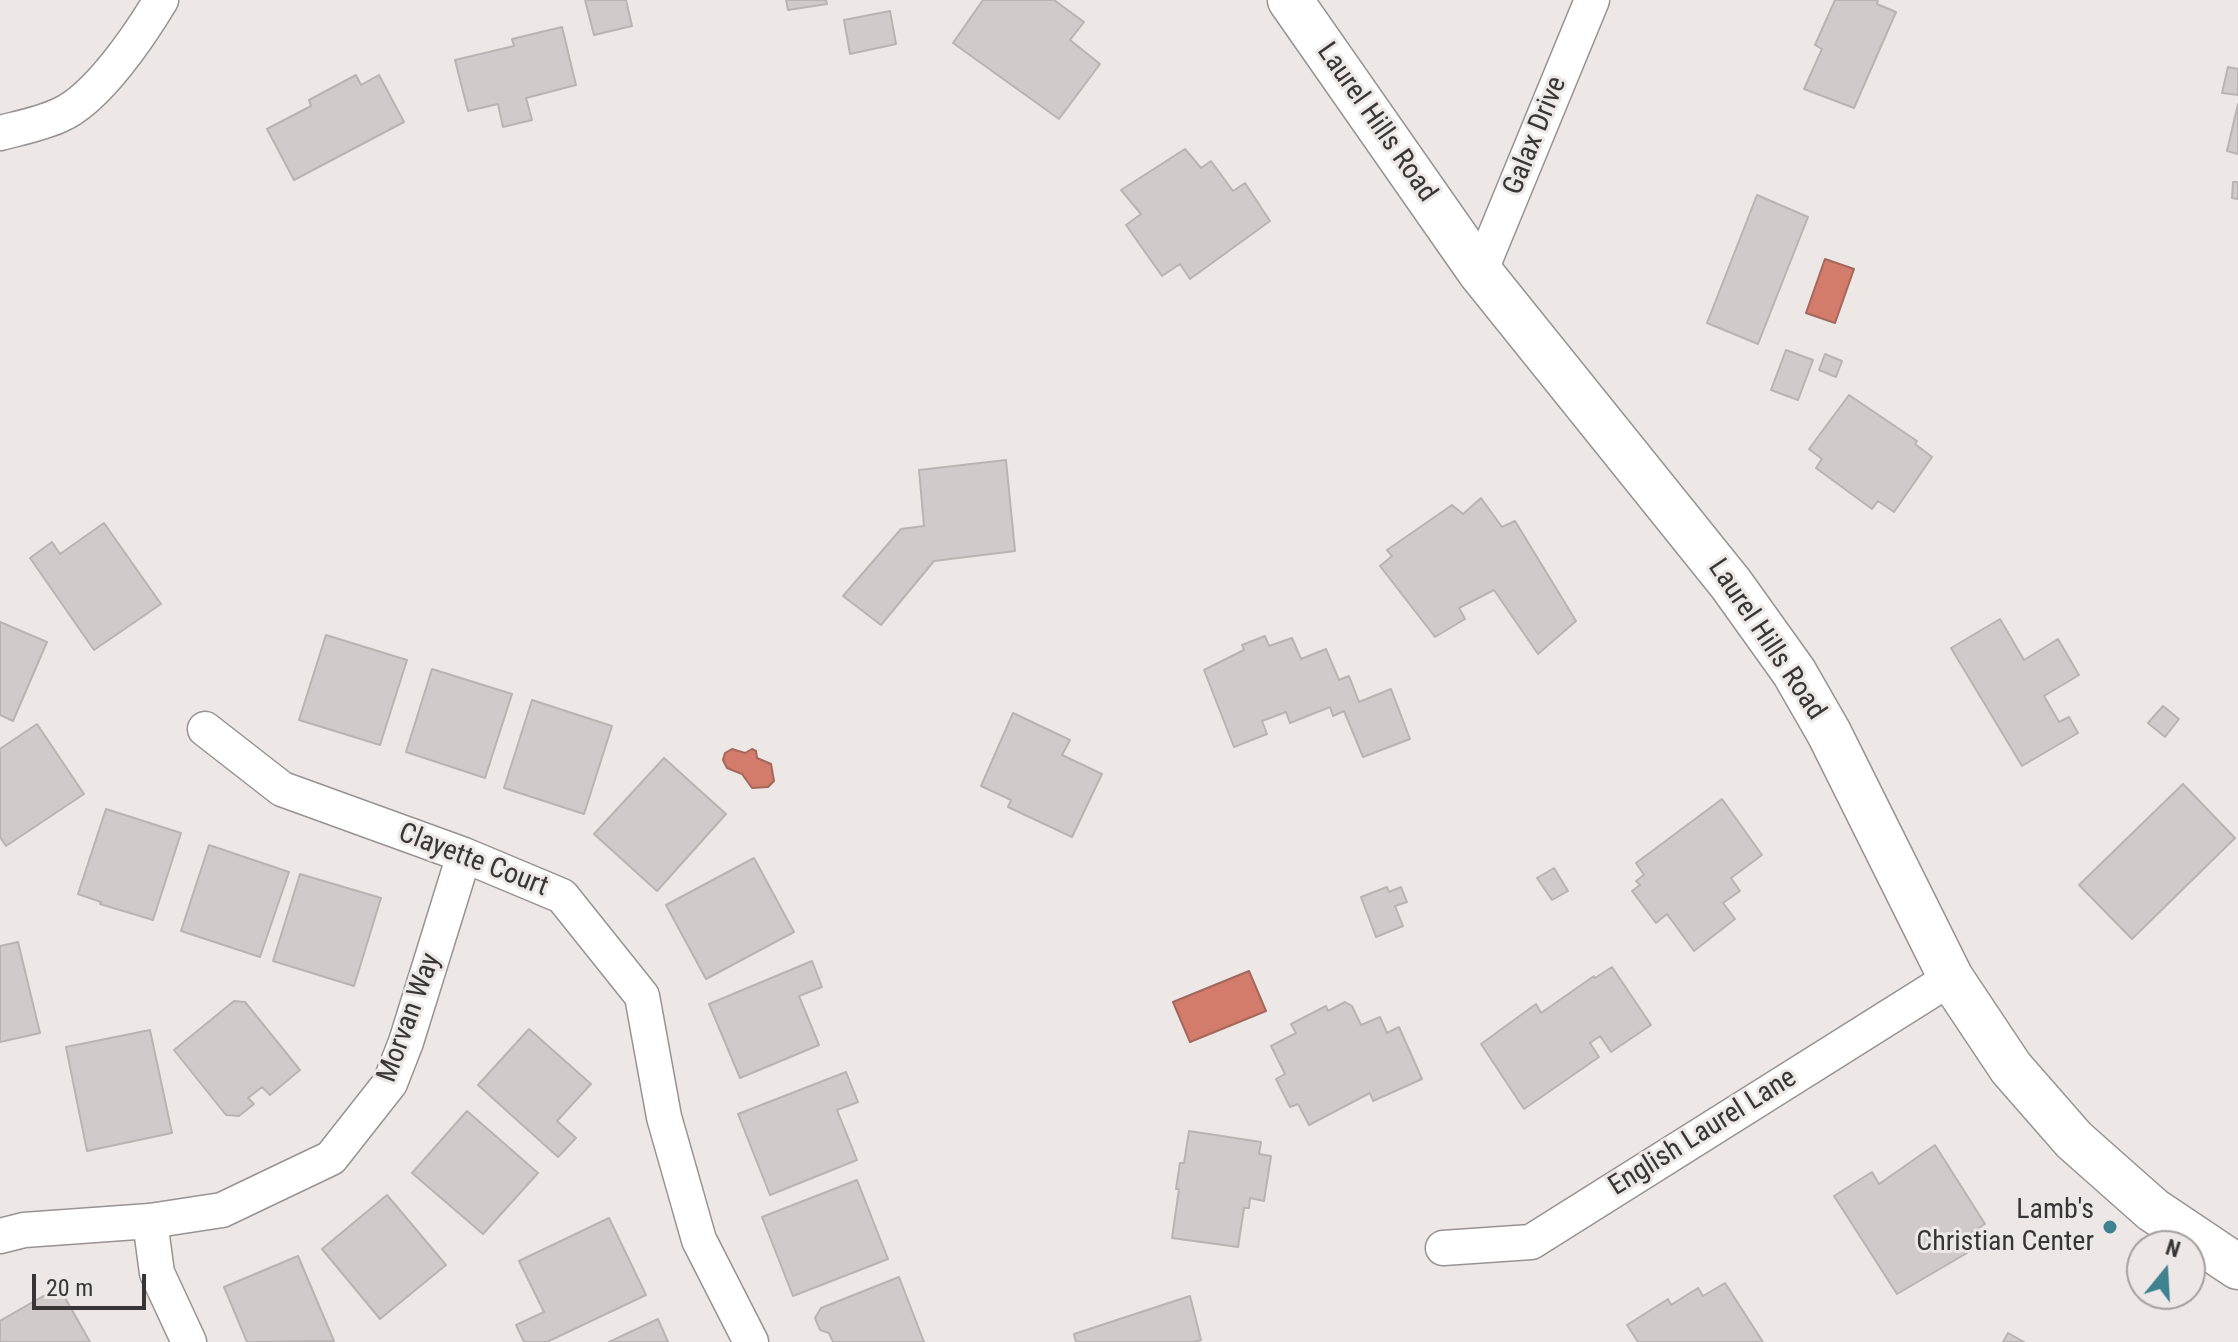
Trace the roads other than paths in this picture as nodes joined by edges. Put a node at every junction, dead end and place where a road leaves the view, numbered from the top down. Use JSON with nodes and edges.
{"nodes":[{"id":1,"x":161,"y":0,"type":"edge"},
{"id":2,"x":1290,"y":0,"type":"edge"},
{"id":3,"x":1592,"y":0,"type":"edge"},
{"id":4,"x":0,"y":133,"type":"edge"},
{"id":5,"x":1480,"y":272,"type":"junction"},
{"id":6,"x":205,"y":729,"type":"dead end"},
{"id":7,"x":464,"y":855,"type":"junction"},
{"id":8,"x":1951,"y":978,"type":"junction"},
{"id":9,"x":150,"y":1221,"type":"junction"},
{"id":10,"x":0,"y":1236,"type":"edge"},
{"id":11,"x":1443,"y":1248,"type":"dead end"},
{"id":12,"x":2238,"y":1267,"type":"edge"},
{"id":13,"x":189,"y":1342,"type":"edge"},
{"id":14,"x":751,"y":1342,"type":"edge"}],
"edges":[{"from":1,"to":4,"type":"street"},
{"from":2,"to":5,"type":"street","name":"Laurel Hills Road"},
{"from":3,"to":5,"type":"street","name":"Galax Drive"},
{"from":5,"to":8,"type":"street","name":"Laurel Hills Road"},
{"from":6,"to":7,"type":"street","name":"Clayette Court"},
{"from":7,"to":9,"type":"street","name":"Morvan Way"},
{"from":7,"to":14,"type":"street","name":"Clayette Court"},
{"from":8,"to":11,"type":"street","name":"English Laurel Lane"},
{"from":8,"to":12,"type":"street","name":"Laurel Hills Road"},
{"from":9,"to":10,"type":"street","name":"Morvan Way"},
{"from":9,"to":13,"type":"street"}]}
